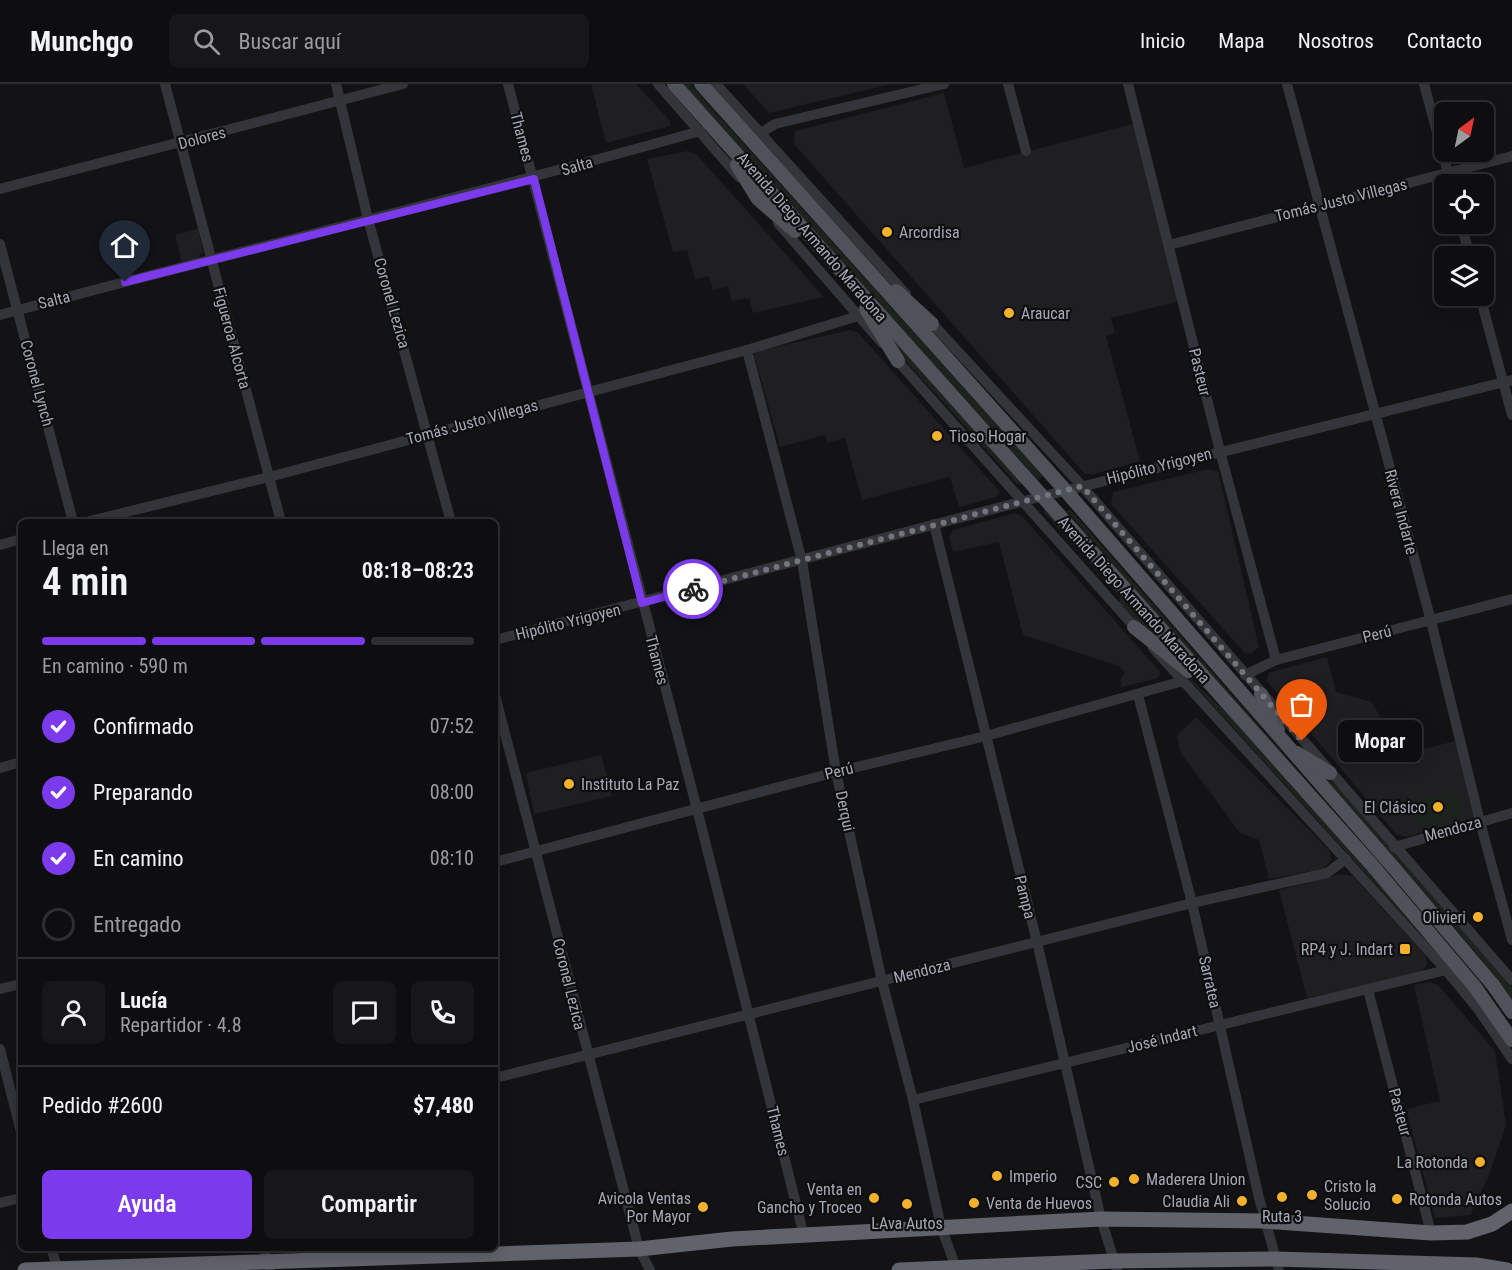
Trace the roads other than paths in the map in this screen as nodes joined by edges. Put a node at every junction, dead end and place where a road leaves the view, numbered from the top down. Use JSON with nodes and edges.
{"nodes":[{"id":1,"x":165,"y":84,"type":"edge"},
{"id":2,"x":336,"y":84,"type":"edge"},
{"id":3,"x":403,"y":84,"type":"edge"},
{"id":4,"x":508,"y":84,"type":"edge"},
{"id":5,"x":658,"y":84,"type":"edge"},
{"id":6,"x":674,"y":84,"type":"edge"},
{"id":7,"x":701,"y":84,"type":"edge"},
{"id":8,"x":716,"y":84,"type":"edge"},
{"id":9,"x":944,"y":84,"type":"edge"},
{"id":10,"x":1008,"y":84,"type":"edge"},
{"id":11,"x":1128,"y":84,"type":"edge"},
{"id":12,"x":1287,"y":84,"type":"edge"},
{"id":13,"x":1424,"y":84,"type":"edge"},
{"id":14,"x":341,"y":101,"type":"junction"},
{"id":15,"x":700,"y":131,"type":"junction"},
{"id":16,"x":717,"y":132,"type":"junction"},
{"id":17,"x":761,"y":133,"type":"junction"},
{"id":18,"x":181,"y":143,"type":"junction"},
{"id":19,"x":1026,"y":151,"type":"dead end"},
{"id":20,"x":1512,"y":156,"type":"edge"},
{"id":21,"x":1448,"y":173,"type":"junction"},
{"id":22,"x":534,"y":179,"type":"junction"},
{"id":23,"x":0,"y":189,"type":"edge"},
{"id":24,"x":758,"y":199,"type":"junction"},
{"id":25,"x":1319,"y":205,"type":"junction"},
{"id":26,"x":368,"y":219,"type":"junction"},
{"id":27,"x":829,"y":228,"type":"junction"},
{"id":28,"x":0,"y":244,"type":"edge"},
{"id":29,"x":1169,"y":246,"type":"junction"},
{"id":30,"x":212,"y":260,"type":"junction"},
{"id":31,"x":834,"y":264,"type":"junction"},
{"id":32,"x":846,"y":277,"type":"junction"},
{"id":33,"x":1483,"y":306,"type":"edge"},
{"id":34,"x":17,"y":310,"type":"junction"},
{"id":35,"x":0,"y":315,"type":"edge"},
{"id":36,"x":858,"y":316,"type":"junction"},
{"id":37,"x":932,"y":324,"type":"junction"},
{"id":38,"x":747,"y":350,"type":"junction"},
{"id":39,"x":898,"y":360,"type":"junction"},
{"id":40,"x":1508,"y":381,"type":"edge"},
{"id":41,"x":589,"y":391,"type":"junction"},
{"id":42,"x":1374,"y":415,"type":"junction"},
{"id":43,"x":1512,"y":415,"type":"edge"},
{"id":44,"x":428,"y":433,"type":"junction"},
{"id":45,"x":1220,"y":451,"type":"junction"},
{"id":46,"x":269,"y":477,"type":"junction"},
{"id":47,"x":1082,"y":486,"type":"junction"},
{"id":48,"x":1065,"y":490,"type":"junction"},
{"id":49,"x":1044,"y":495,"type":"junction"},
{"id":50,"x":1024,"y":501,"type":"junction"},
{"id":51,"x":73,"y":519,"type":"edge"},
{"id":52,"x":98,"y":519,"type":"edge"},
{"id":53,"x":280,"y":519,"type":"edge"},
{"id":54,"x":450,"y":519,"type":"edge"},
{"id":55,"x":934,"y":524,"type":"junction"},
{"id":56,"x":18,"y":540,"type":"edge"},
{"id":57,"x":0,"y":545,"type":"edge"},
{"id":58,"x":802,"y":561,"type":"junction"},
{"id":59,"x":1512,"y":599,"type":"edge"},
{"id":60,"x":642,"y":603,"type":"junction"},
{"id":61,"x":1431,"y":621,"type":"junction"},
{"id":62,"x":1134,"y":627,"type":"junction"},
{"id":63,"x":498,"y":639,"type":"edge"},
{"id":64,"x":1276,"y":660,"type":"junction"},
{"id":65,"x":1245,"y":675,"type":"junction"},
{"id":66,"x":1183,"y":681,"type":"junction"},
{"id":67,"x":1218,"y":694,"type":"junction"},
{"id":68,"x":1261,"y":694,"type":"junction"},
{"id":69,"x":1138,"y":695,"type":"junction"},
{"id":70,"x":498,"y":706,"type":"edge"},
{"id":71,"x":986,"y":736,"type":"junction"},
{"id":72,"x":1286,"y":746,"type":"junction"},
{"id":73,"x":18,"y":763,"type":"edge"},
{"id":74,"x":0,"y":768,"type":"edge"},
{"id":75,"x":836,"y":772,"type":"junction"},
{"id":76,"x":1330,"y":773,"type":"junction"},
{"id":77,"x":697,"y":809,"type":"junction"},
{"id":78,"x":1512,"y":813,"type":"edge"},
{"id":79,"x":1480,"y":822,"type":"junction"},
{"id":80,"x":1394,"y":847,"type":"junction"},
{"id":81,"x":536,"y":852,"type":"junction"},
{"id":82,"x":1346,"y":860,"type":"junction"},
{"id":83,"x":498,"y":861,"type":"edge"},
{"id":84,"x":1192,"y":903,"type":"junction"},
{"id":85,"x":1512,"y":940,"type":"edge"},
{"id":86,"x":1037,"y":942,"type":"junction"},
{"id":87,"x":1446,"y":970,"type":"junction"},
{"id":88,"x":1512,"y":980,"type":"edge"},
{"id":89,"x":882,"y":981,"type":"junction"},
{"id":90,"x":18,"y":985,"type":"edge"},
{"id":91,"x":0,"y":989,"type":"edge"},
{"id":92,"x":1368,"y":990,"type":"junction"},
{"id":93,"x":1512,"y":1012,"type":"edge"},
{"id":94,"x":749,"y":1013,"type":"junction"},
{"id":95,"x":1220,"y":1025,"type":"junction"},
{"id":96,"x":1512,"y":1040,"type":"edge"},
{"id":97,"x":0,"y":1049,"type":"edge"},
{"id":98,"x":588,"y":1055,"type":"junction"},
{"id":99,"x":1512,"y":1059,"type":"edge"},
{"id":100,"x":1065,"y":1063,"type":"junction"},
{"id":101,"x":498,"y":1077,"type":"edge"},
{"id":102,"x":913,"y":1100,"type":"junction"},
{"id":103,"x":18,"y":1120,"type":"edge"},
{"id":104,"x":18,"y":1199,"type":"edge"},
{"id":105,"x":0,"y":1203,"type":"edge"},
{"id":106,"x":1512,"y":1211,"type":"edge"},
{"id":107,"x":1101,"y":1219,"type":"junction"},
{"id":108,"x":1265,"y":1221,"type":"junction"},
{"id":109,"x":941,"y":1227,"type":"junction"},
{"id":110,"x":1431,"y":1233,"type":"junction"},
{"id":111,"x":804,"y":1236,"type":"junction"},
{"id":112,"x":639,"y":1249,"type":"junction"},
{"id":113,"x":52,"y":1251,"type":"edge"},
{"id":114,"x":471,"y":1251,"type":"edge"},
{"id":115,"x":498,"y":1251,"type":"edge"},
{"id":116,"x":268,"y":1260,"type":"edge"},
{"id":117,"x":1278,"y":1264,"type":"edge"},
{"id":118,"x":1115,"y":1265,"type":"edge"},
{"id":119,"x":1442,"y":1267,"type":"edge"},
{"id":120,"x":956,"y":1268,"type":"edge"},
{"id":121,"x":57,"y":1269,"type":"edge"},
{"id":122,"x":25,"y":1270,"type":"edge"},
{"id":123,"x":650,"y":1270,"type":"edge"},
{"id":124,"x":899,"y":1270,"type":"edge"},
{"id":125,"x":1507,"y":1270,"type":"edge"}],
"edges":[{"from":1,"to":18,"type":"street","name":"Figueroa Alcorta"},
{"from":2,"to":14,"type":"street","name":"Coronel Lezica"},
{"from":3,"to":14,"type":"street","name":"Dolores"},
{"from":4,"to":22,"type":"street","name":"Thames"},
{"from":5,"to":15,"type":"street","name":"Avenida Diego Armando Maradona"},
{"from":6,"to":16,"type":"main road","name":"Avenida Diego Armando Maradona"},
{"from":7,"to":27,"type":"main road","name":"Avenida Diego Armando Maradona"},
{"from":8,"to":17,"type":"street","name":"Avenida Diego Armando Maradona"},
{"from":9,"to":17,"type":"street"},
{"from":10,"to":19,"type":"street"},
{"from":11,"to":29,"type":"street","name":"Pasteur"},
{"from":12,"to":25,"type":"street","name":"Rivera Indarte"},
{"from":13,"to":21,"type":"street"},
{"from":14,"to":18,"type":"street","name":"Dolores"},
{"from":14,"to":26,"type":"street","name":"Coronel Lezica"},
{"from":15,"to":22,"type":"street","name":"Salta"},
{"from":15,"to":24,"type":"street","name":"Avenida Diego Armando Maradona"},
{"from":16,"to":24,"type":"main road"},
{"from":16,"to":31,"type":"main road","name":"Avenida Diego Armando Maradona"},
{"from":17,"to":37,"type":"street","name":"Avenida Diego Armando Maradona"},
{"from":18,"to":23,"type":"street","name":"Dolores"},
{"from":18,"to":30,"type":"street","name":"Figueroa Alcorta"},
{"from":20,"to":21,"type":"street","name":"Tomás Justo Villegas"},
{"from":21,"to":25,"type":"street","name":"Tomás Justo Villegas"},
{"from":22,"to":26,"type":"street","name":"Salta"},
{"from":22,"to":41,"type":"street","name":"Thames"},
{"from":24,"to":31,"type":"main road"},
{"from":24,"to":36,"type":"street","name":"Avenida Diego Armando Maradona"},
{"from":25,"to":29,"type":"street","name":"Tomás Justo Villegas"},
{"from":25,"to":42,"type":"street","name":"Rivera Indarte"},
{"from":26,"to":30,"type":"street","name":"Salta"},
{"from":26,"to":44,"type":"street","name":"Coronel Lezica"},
{"from":27,"to":37,"type":"main road"},
{"from":27,"to":48,"type":"main road","name":"Avenida Diego Armando Maradona"},
{"from":28,"to":34,"type":"street","name":"Coronel Lynch"},
{"from":29,"to":45,"type":"street","name":"Pasteur"},
{"from":30,"to":34,"type":"street","name":"Salta"},
{"from":30,"to":46,"type":"street","name":"Figueroa Alcorta"},
{"from":31,"to":32,"type":"main road","name":"Avenida Diego Armando Maradona"},
{"from":32,"to":39,"type":"main road"},
{"from":32,"to":49,"type":"main road","name":"Avenida Diego Armando Maradona"},
{"from":33,"to":40,"type":"street"},
{"from":34,"to":35,"type":"street","name":"Salta"},
{"from":34,"to":51,"type":"street","name":"Coronel Lynch"},
{"from":36,"to":38,"type":"street","name":"Tomás Justo Villegas"},
{"from":36,"to":39,"type":"street","name":"Avenida Diego Armando Maradona"},
{"from":37,"to":47,"type":"street","name":"Avenida Diego Armando Maradona"},
{"from":38,"to":41,"type":"street","name":"Tomás Justo Villegas"},
{"from":38,"to":58,"type":"street","name":"Derqui"},
{"from":39,"to":50,"type":"street","name":"Avenida Diego Armando Maradona"},
{"from":40,"to":42,"type":"street","name":"Hipólito Yrigoyen"},
{"from":40,"to":43,"type":"street"},
{"from":41,"to":44,"type":"street","name":"Tomás Justo Villegas"},
{"from":41,"to":60,"type":"street","name":"Thames"},
{"from":42,"to":45,"type":"street","name":"Hipólito Yrigoyen"},
{"from":42,"to":61,"type":"street","name":"Rivera Indarte"},
{"from":44,"to":46,"type":"street","name":"Tomás Justo Villegas"},
{"from":44,"to":54,"type":"street","name":"Coronel Lezica"},
{"from":45,"to":47,"type":"street","name":"Hipólito Yrigoyen"},
{"from":45,"to":64,"type":"street","name":"Pasteur"},
{"from":46,"to":52,"type":"street","name":"Tomás Justo Villegas"},
{"from":46,"to":53,"type":"street","name":"Figueroa Alcorta"},
{"from":47,"to":48,"type":"street","name":"Hipólito Yrigoyen"},
{"from":47,"to":65,"type":"street","name":"Avenida Diego Armando Maradona"},
{"from":48,"to":49,"type":"street","name":"Hipólito Yrigoyen"},
{"from":48,"to":72,"type":"main road","name":"Avenida Diego Armando Maradona"},
{"from":49,"to":50,"type":"street","name":"Hipólito Yrigoyen"},
{"from":49,"to":67,"type":"main road","name":"Avenida Diego Armando Maradona"},
{"from":50,"to":55,"type":"street","name":"Hipólito Yrigoyen"},
{"from":50,"to":62,"type":"street","name":"Avenida Diego Armando Maradona"},
{"from":55,"to":58,"type":"street","name":"Hipólito Yrigoyen"},
{"from":55,"to":71,"type":"street","name":"Pampa"},
{"from":56,"to":57,"type":"street"},
{"from":58,"to":60,"type":"street","name":"Hipólito Yrigoyen"},
{"from":58,"to":75,"type":"street","name":"Derqui"},
{"from":59,"to":61,"type":"street","name":"Perú"},
{"from":60,"to":63,"type":"street","name":"Hipólito Yrigoyen"},
{"from":60,"to":77,"type":"street","name":"Thames"},
{"from":61,"to":64,"type":"street","name":"Perú"},
{"from":61,"to":79,"type":"street","name":"Rivera Indarte"},
{"from":62,"to":66,"type":"street","name":"Avenida Diego Armando Maradona"},
{"from":62,"to":67,"type":"main road"},
{"from":64,"to":65,"type":"street","name":"Perú"},
{"from":65,"to":68,"type":"street","name":"Avenida Diego Armando Maradona"},
{"from":66,"to":69,"type":"street","name":"Perú"},
{"from":66,"to":82,"type":"street","name":"Avenida Diego Armando Maradona"},
{"from":67,"to":96,"type":"main road","name":"Avenida Diego Armando Maradona"},
{"from":68,"to":72,"type":"main road"},
{"from":68,"to":76,"type":"street","name":"Avenida Diego Armando Maradona"},
{"from":69,"to":71,"type":"street","name":"Perú"},
{"from":69,"to":84,"type":"street","name":"Sarratea"},
{"from":70,"to":81,"type":"street","name":"Coronel Lezica"},
{"from":71,"to":75,"type":"street","name":"Perú"},
{"from":71,"to":86,"type":"street","name":"Pampa"},
{"from":72,"to":76,"type":"main road"},
{"from":72,"to":93,"type":"main road","name":"Avenida Diego Armando Maradona"},
{"from":73,"to":74,"type":"street"},
{"from":75,"to":77,"type":"street","name":"Perú"},
{"from":75,"to":89,"type":"street","name":"Derqui"},
{"from":76,"to":80,"type":"street","name":"Avenida Diego Armando Maradona"},
{"from":77,"to":81,"type":"street","name":"Perú"},
{"from":77,"to":94,"type":"street","name":"Thames"},
{"from":78,"to":79,"type":"street","name":"Mendoza"},
{"from":79,"to":80,"type":"street","name":"Mendoza"},
{"from":79,"to":85,"type":"street","name":"Rivera Indarte"},
{"from":80,"to":88,"type":"street","name":"Avenida Diego Armando Maradona"},
{"from":81,"to":83,"type":"street","name":"Perú"},
{"from":81,"to":98,"type":"street","name":"Coronel Lezica"},
{"from":82,"to":84,"type":"street","name":"Mendoza"},
{"from":82,"to":87,"type":"street","name":"Avenida Diego Armando Maradona"},
{"from":84,"to":86,"type":"street","name":"Mendoza"},
{"from":84,"to":95,"type":"street","name":"Sarratea"},
{"from":86,"to":89,"type":"street","name":"Mendoza"},
{"from":86,"to":100,"type":"street","name":"Pampa"},
{"from":87,"to":92,"type":"street","name":"José Indart"},
{"from":87,"to":99,"type":"street","name":"Avenida Diego Armando Maradona"},
{"from":89,"to":94,"type":"street","name":"Mendoza"},
{"from":89,"to":102,"type":"street","name":"Derqui"},
{"from":90,"to":91,"type":"street"},
{"from":92,"to":95,"type":"street","name":"José Indart"},
{"from":92,"to":110,"type":"street","name":"Pasteur"},
{"from":94,"to":98,"type":"street","name":"Mendoza"},
{"from":94,"to":111,"type":"street","name":"Thames"},
{"from":95,"to":100,"type":"street","name":"José Indart"},
{"from":95,"to":108,"type":"street","name":"Sarratea"},
{"from":97,"to":103,"type":"street"},
{"from":98,"to":101,"type":"street","name":"Mendoza"},
{"from":98,"to":112,"type":"street","name":"Coronel Lezica"},
{"from":100,"to":102,"type":"street","name":"José Indart"},
{"from":100,"to":107,"type":"street","name":"Pampa"},
{"from":102,"to":109,"type":"street","name":"Derqui"},
{"from":104,"to":105,"type":"street"},
{"from":106,"to":110,"type":"highway"},
{"from":107,"to":108,"type":"highway"},
{"from":107,"to":109,"type":"highway"},
{"from":107,"to":118,"type":"street","name":"Pampa"},
{"from":108,"to":110,"type":"highway"},
{"from":108,"to":117,"type":"street","name":"Sarratea"},
{"from":109,"to":111,"type":"highway"},
{"from":109,"to":120,"type":"street","name":"Derqui"},
{"from":111,"to":112,"type":"highway"},
{"from":112,"to":115,"type":"highway"},
{"from":112,"to":123,"type":"street","name":"Coronel Lezica"},
{"from":113,"to":121,"type":"street"},
{"from":114,"to":116,"type":"highway"},
{"from":116,"to":121,"type":"highway"},
{"from":117,"to":118,"type":"highway"},
{"from":117,"to":119,"type":"highway"},
{"from":118,"to":120,"type":"highway"},
{"from":119,"to":125,"type":"highway"},
{"from":120,"to":124,"type":"highway"},
{"from":121,"to":122,"type":"highway"}]}
